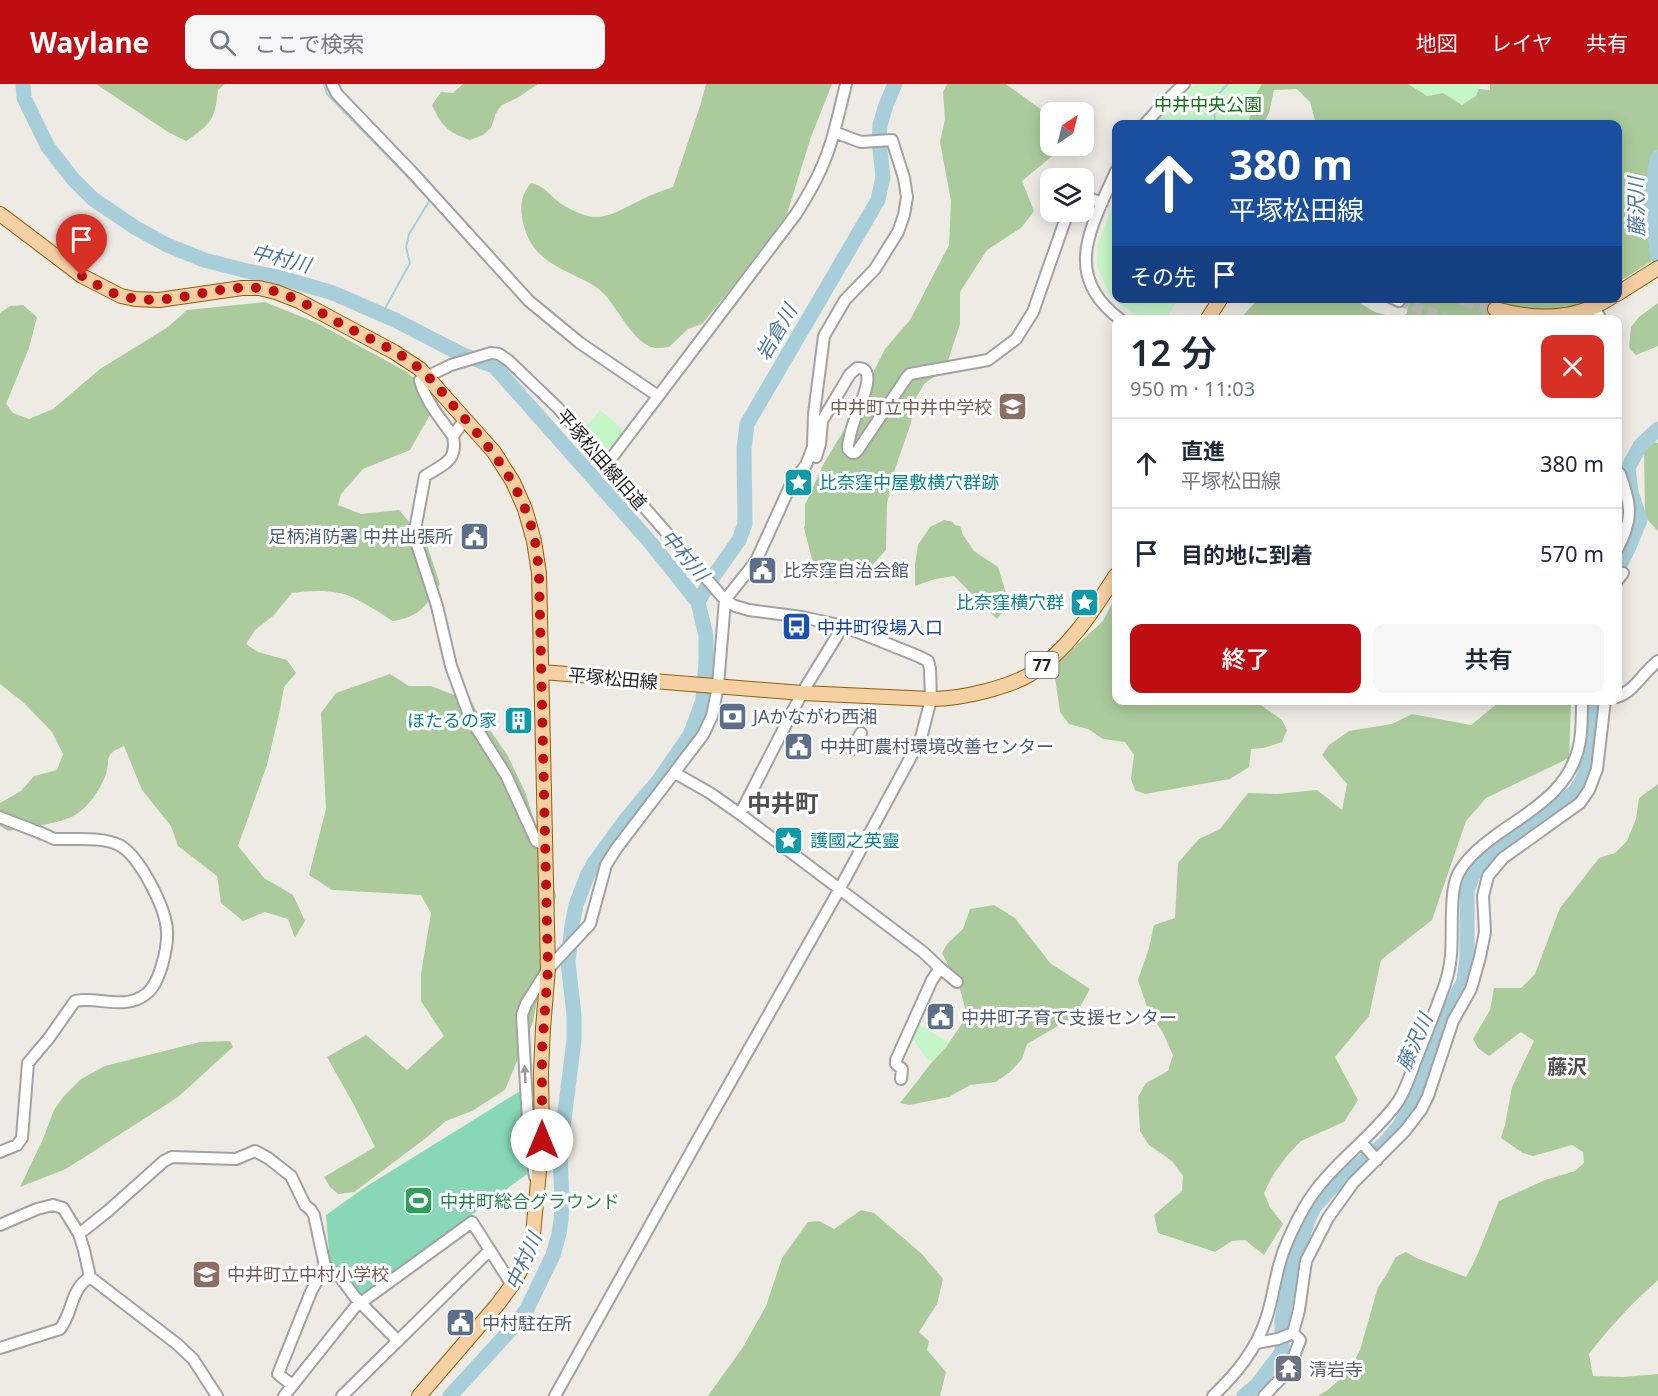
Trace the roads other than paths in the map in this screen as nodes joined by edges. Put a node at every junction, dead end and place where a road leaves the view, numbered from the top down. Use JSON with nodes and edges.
{"nodes":[{"id":1,"x":332,"y":84,"type":"edge"},
{"id":2,"x":846,"y":84,"type":"edge"},
{"id":3,"x":1184,"y":84,"type":"edge"},
{"id":4,"x":1149,"y":120,"type":"edge"},
{"id":5,"x":834,"y":132,"type":"junction"},
{"id":6,"x":1112,"y":180,"type":"edge"},
{"id":7,"x":1094,"y":200,"type":"edge"},
{"id":8,"x":1102,"y":203,"type":"junction"},
{"id":9,"x":0,"y":214,"type":"edge"},
{"id":10,"x":1064,"y":222,"type":"edge"},
{"id":11,"x":1653,"y":271,"type":"edge"},
{"id":12,"x":1622,"y":291,"type":"edge"},
{"id":13,"x":1495,"y":309,"type":"tunnel mouth"},
{"id":14,"x":1114,"y":315,"type":"edge"},
{"id":15,"x":1522,"y":315,"type":"edge"},
{"id":16,"x":428,"y":377,"type":"junction"},
{"id":17,"x":657,"y":396,"type":"junction"},
{"id":18,"x":465,"y":419,"type":"junction"},
{"id":19,"x":453,"y":436,"type":"junction"},
{"id":20,"x":607,"y":464,"type":"junction"},
{"id":21,"x":800,"y":472,"type":"junction"},
{"id":22,"x":1622,"y":479,"type":"edge"},
{"id":23,"x":1622,"y":540,"type":"edge"},
{"id":24,"x":1112,"y":581,"type":"edge"},
{"id":25,"x":725,"y":600,"type":"junction"},
{"id":26,"x":843,"y":626,"type":"junction"},
{"id":27,"x":1658,"y":662,"type":"edge"},
{"id":28,"x":542,"y":672,"type":"junction"},
{"id":29,"x":714,"y":686,"type":"junction"},
{"id":30,"x":802,"y":693,"type":"junction"},
{"id":31,"x":1622,"y":695,"type":"edge"},
{"id":32,"x":931,"y":699,"type":"junction"},
{"id":33,"x":1582,"y":705,"type":"edge"},
{"id":34,"x":1604,"y":705,"type":"edge"},
{"id":35,"x":861,"y":734,"type":"dead end"},
{"id":36,"x":851,"y":750,"type":"dead end"},
{"id":37,"x":675,"y":773,"type":"junction"},
{"id":38,"x":740,"y":814,"type":"junction"},
{"id":39,"x":0,"y":817,"type":"edge"},
{"id":40,"x":546,"y":846,"type":"junction"},
{"id":41,"x":839,"y":890,"type":"junction"},
{"id":42,"x":553,"y":964,"type":"junction"},
{"id":43,"x":940,"y":969,"type":"junction"},
{"id":44,"x":957,"y":982,"type":"dead end"},
{"id":45,"x":901,"y":1079,"type":"dead end"},
{"id":46,"x":542,"y":1115,"type":"junction"},
{"id":47,"x":529,"y":1139,"type":"junction"},
{"id":48,"x":1361,"y":1142,"type":"junction"},
{"id":49,"x":0,"y":1152,"type":"edge"},
{"id":50,"x":1377,"y":1160,"type":"junction"},
{"id":51,"x":538,"y":1195,"type":"junction"},
{"id":52,"x":0,"y":1225,"type":"edge"},
{"id":53,"x":79,"y":1234,"type":"junction"},
{"id":54,"x":490,"y":1250,"type":"junction"},
{"id":55,"x":326,"y":1266,"type":"junction"},
{"id":56,"x":90,"y":1277,"type":"junction"},
{"id":57,"x":512,"y":1284,"type":"junction"},
{"id":58,"x":360,"y":1302,"type":"junction"},
{"id":59,"x":1291,"y":1334,"type":"junction"},
{"id":60,"x":398,"y":1341,"type":"junction"},
{"id":61,"x":1256,"y":1343,"type":"junction"},
{"id":62,"x":0,"y":1348,"type":"edge"},
{"id":63,"x":292,"y":1385,"type":"junction"},
{"id":64,"x":217,"y":1396,"type":"edge"},
{"id":65,"x":284,"y":1396,"type":"edge"},
{"id":66,"x":342,"y":1396,"type":"edge"},
{"id":67,"x":419,"y":1396,"type":"edge"},
{"id":68,"x":555,"y":1396,"type":"edge"},
{"id":69,"x":1213,"y":1396,"type":"edge"},
{"id":70,"x":1264,"y":1396,"type":"edge"}],
"edges":[{"from":1,"to":17,"type":"street"},
{"from":2,"to":5,"type":"street"},
{"from":3,"to":4,"type":"street"},
{"from":5,"to":17,"type":"street"},
{"from":5,"to":21,"type":"street"},
{"from":6,"to":8,"type":"street"},
{"from":7,"to":8,"type":"street"},
{"from":8,"to":14,"type":"street"},
{"from":9,"to":16,"type":"main road","name":"平塚松田線"},
{"from":10,"to":21,"type":"street"},
{"from":11,"to":12,"type":"main road"},
{"from":13,"to":15,"type":"main road"},
{"from":16,"to":18,"type":"main road","name":"平塚松田線"},
{"from":16,"to":19,"type":"street"},
{"from":16,"to":20,"type":"street","name":"平塚松田線旧道"},
{"from":17,"to":20,"type":"street"},
{"from":18,"to":19,"type":"street"},
{"from":18,"to":28,"type":"main road","name":"平塚松田線"},
{"from":19,"to":40,"type":"street"},
{"from":20,"to":25,"type":"street","name":"平塚松田線旧道"},
{"from":21,"to":25,"type":"street"},
{"from":22,"to":23,"type":"street"},
{"from":24,"to":32,"type":"main road","name":"平塚松田線","number":"77"},
{"from":25,"to":26,"type":"street","name":"平塚松田線旧道"},
{"from":25,"to":29,"type":"street"},
{"from":26,"to":30,"type":"street"},
{"from":26,"to":32,"type":"street","name":"平塚松田線旧道"},
{"from":27,"to":31,"type":"street"},
{"from":28,"to":29,"type":"main road","name":"平塚松田線","number":"77"},
{"from":28,"to":40,"type":"main road"},
{"from":29,"to":30,"type":"main road","name":"平塚松田線","number":"77"},
{"from":29,"to":37,"type":"street"},
{"from":30,"to":32,"type":"main road","name":"平塚松田線","number":"77"},
{"from":30,"to":38,"type":"street"},
{"from":32,"to":41,"type":"street"},
{"from":33,"to":48,"type":"street"},
{"from":34,"to":50,"type":"street"},
{"from":35,"to":36,"type":"street"},
{"from":37,"to":38,"type":"street"},
{"from":37,"to":42,"type":"street"},
{"from":38,"to":41,"type":"street"},
{"from":39,"to":49,"type":"street"},
{"from":40,"to":42,"type":"main road"},
{"from":41,"to":43,"type":"street"},
{"from":41,"to":68,"type":"street"},
{"from":42,"to":46,"type":"main road"},
{"from":47,"to":42,"type":"street","one_way":true},
{"from":43,"to":44,"type":"street"},
{"from":43,"to":45,"type":"street"},
{"from":46,"to":47,"type":"street"},
{"from":46,"to":51,"type":"main road"},
{"from":47,"to":51,"type":"street"},
{"from":48,"to":50,"type":"street"},
{"from":48,"to":61,"type":"street"},
{"from":50,"to":59,"type":"street"},
{"from":51,"to":57,"type":"main road"},
{"from":52,"to":53,"type":"street"},
{"from":53,"to":55,"type":"street"},
{"from":53,"to":56,"type":"street"},
{"from":54,"to":57,"type":"street"},
{"from":54,"to":58,"type":"street"},
{"from":54,"to":60,"type":"street"},
{"from":55,"to":58,"type":"street"},
{"from":55,"to":63,"type":"street"},
{"from":56,"to":62,"type":"street"},
{"from":56,"to":64,"type":"street"},
{"from":57,"to":67,"type":"main road"},
{"from":58,"to":60,"type":"street"},
{"from":58,"to":63,"type":"street"},
{"from":59,"to":61,"type":"street"},
{"from":59,"to":70,"type":"street"},
{"from":60,"to":66,"type":"street"},
{"from":61,"to":69,"type":"street"},
{"from":63,"to":65,"type":"street"}]}
